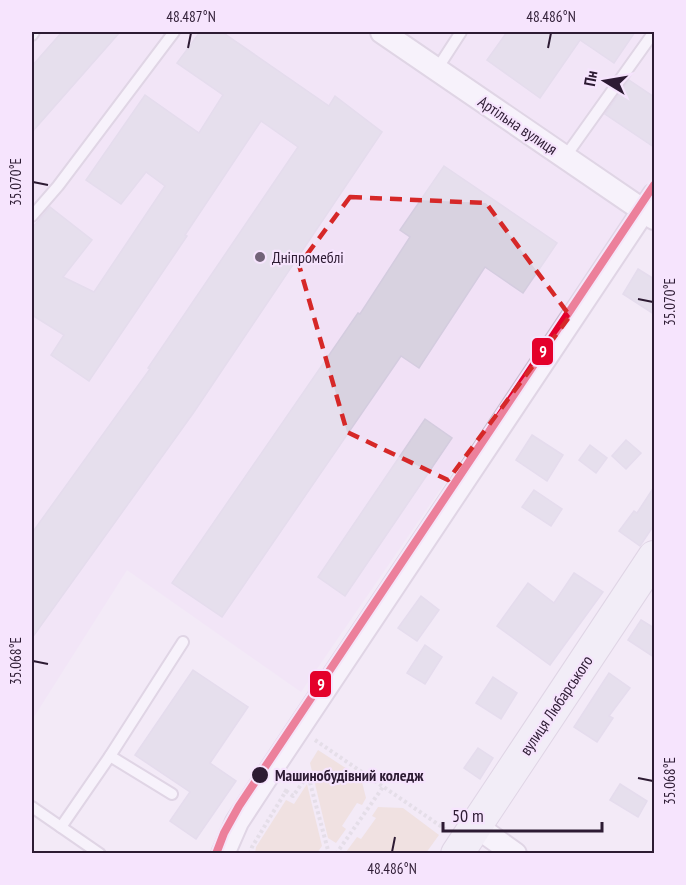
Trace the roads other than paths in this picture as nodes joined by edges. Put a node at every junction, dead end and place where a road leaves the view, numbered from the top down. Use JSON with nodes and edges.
{"nodes":[{"id":1,"x":34,"y":32,"type":"edge"},
{"id":2,"x":174,"y":32,"type":"edge"},
{"id":3,"x":382,"y":32,"type":"edge"},
{"id":4,"x":462,"y":32,"type":"edge"},
{"id":5,"x":654,"y":32,"type":"edge"},
{"id":6,"x":32,"y":35,"type":"edge"},
{"id":7,"x":437,"y":69,"type":"junction"},
{"id":8,"x":565,"y":157,"type":"junction"},
{"id":9,"x":651,"y":208,"type":"edge"},
{"id":10,"x":32,"y":216,"type":"edge"},
{"id":11,"x":654,"y":557,"type":"edge"},
{"id":12,"x":183,"y":642,"type":"dead end"},
{"id":13,"x":110,"y":756,"type":"junction"},
{"id":14,"x":172,"y":794,"type":"dead end"},
{"id":15,"x":32,"y":807,"type":"edge"},
{"id":16,"x":61,"y":827,"type":"junction"},
{"id":17,"x":461,"y":838,"type":"edge"},
{"id":18,"x":100,"y":854,"type":"edge"},
{"id":19,"x":223,"y":854,"type":"edge"},
{"id":20,"x":515,"y":854,"type":"edge"}],
"edges":[{"from":1,"to":6,"type":"lane"},
{"from":2,"to":10,"type":"lane"},
{"from":3,"to":7,"type":"street","name":"Артільна вулиця"},
{"from":4,"to":7,"type":"lane"},
{"from":5,"to":8,"type":"lane"},
{"from":7,"to":8,"type":"street","name":"Артільна вулиця"},
{"from":8,"to":9,"type":"street","name":"Артільна вулиця"},
{"from":9,"to":19,"type":"street"},
{"from":11,"to":17,"type":"main road","name":"вулиця Любарського"},
{"from":12,"to":13,"type":"lane"},
{"from":13,"to":14,"type":"lane"},
{"from":13,"to":16,"type":"lane"},
{"from":15,"to":16,"type":"lane"},
{"from":16,"to":18,"type":"lane"},
{"from":17,"to":20,"type":"street"}]}
